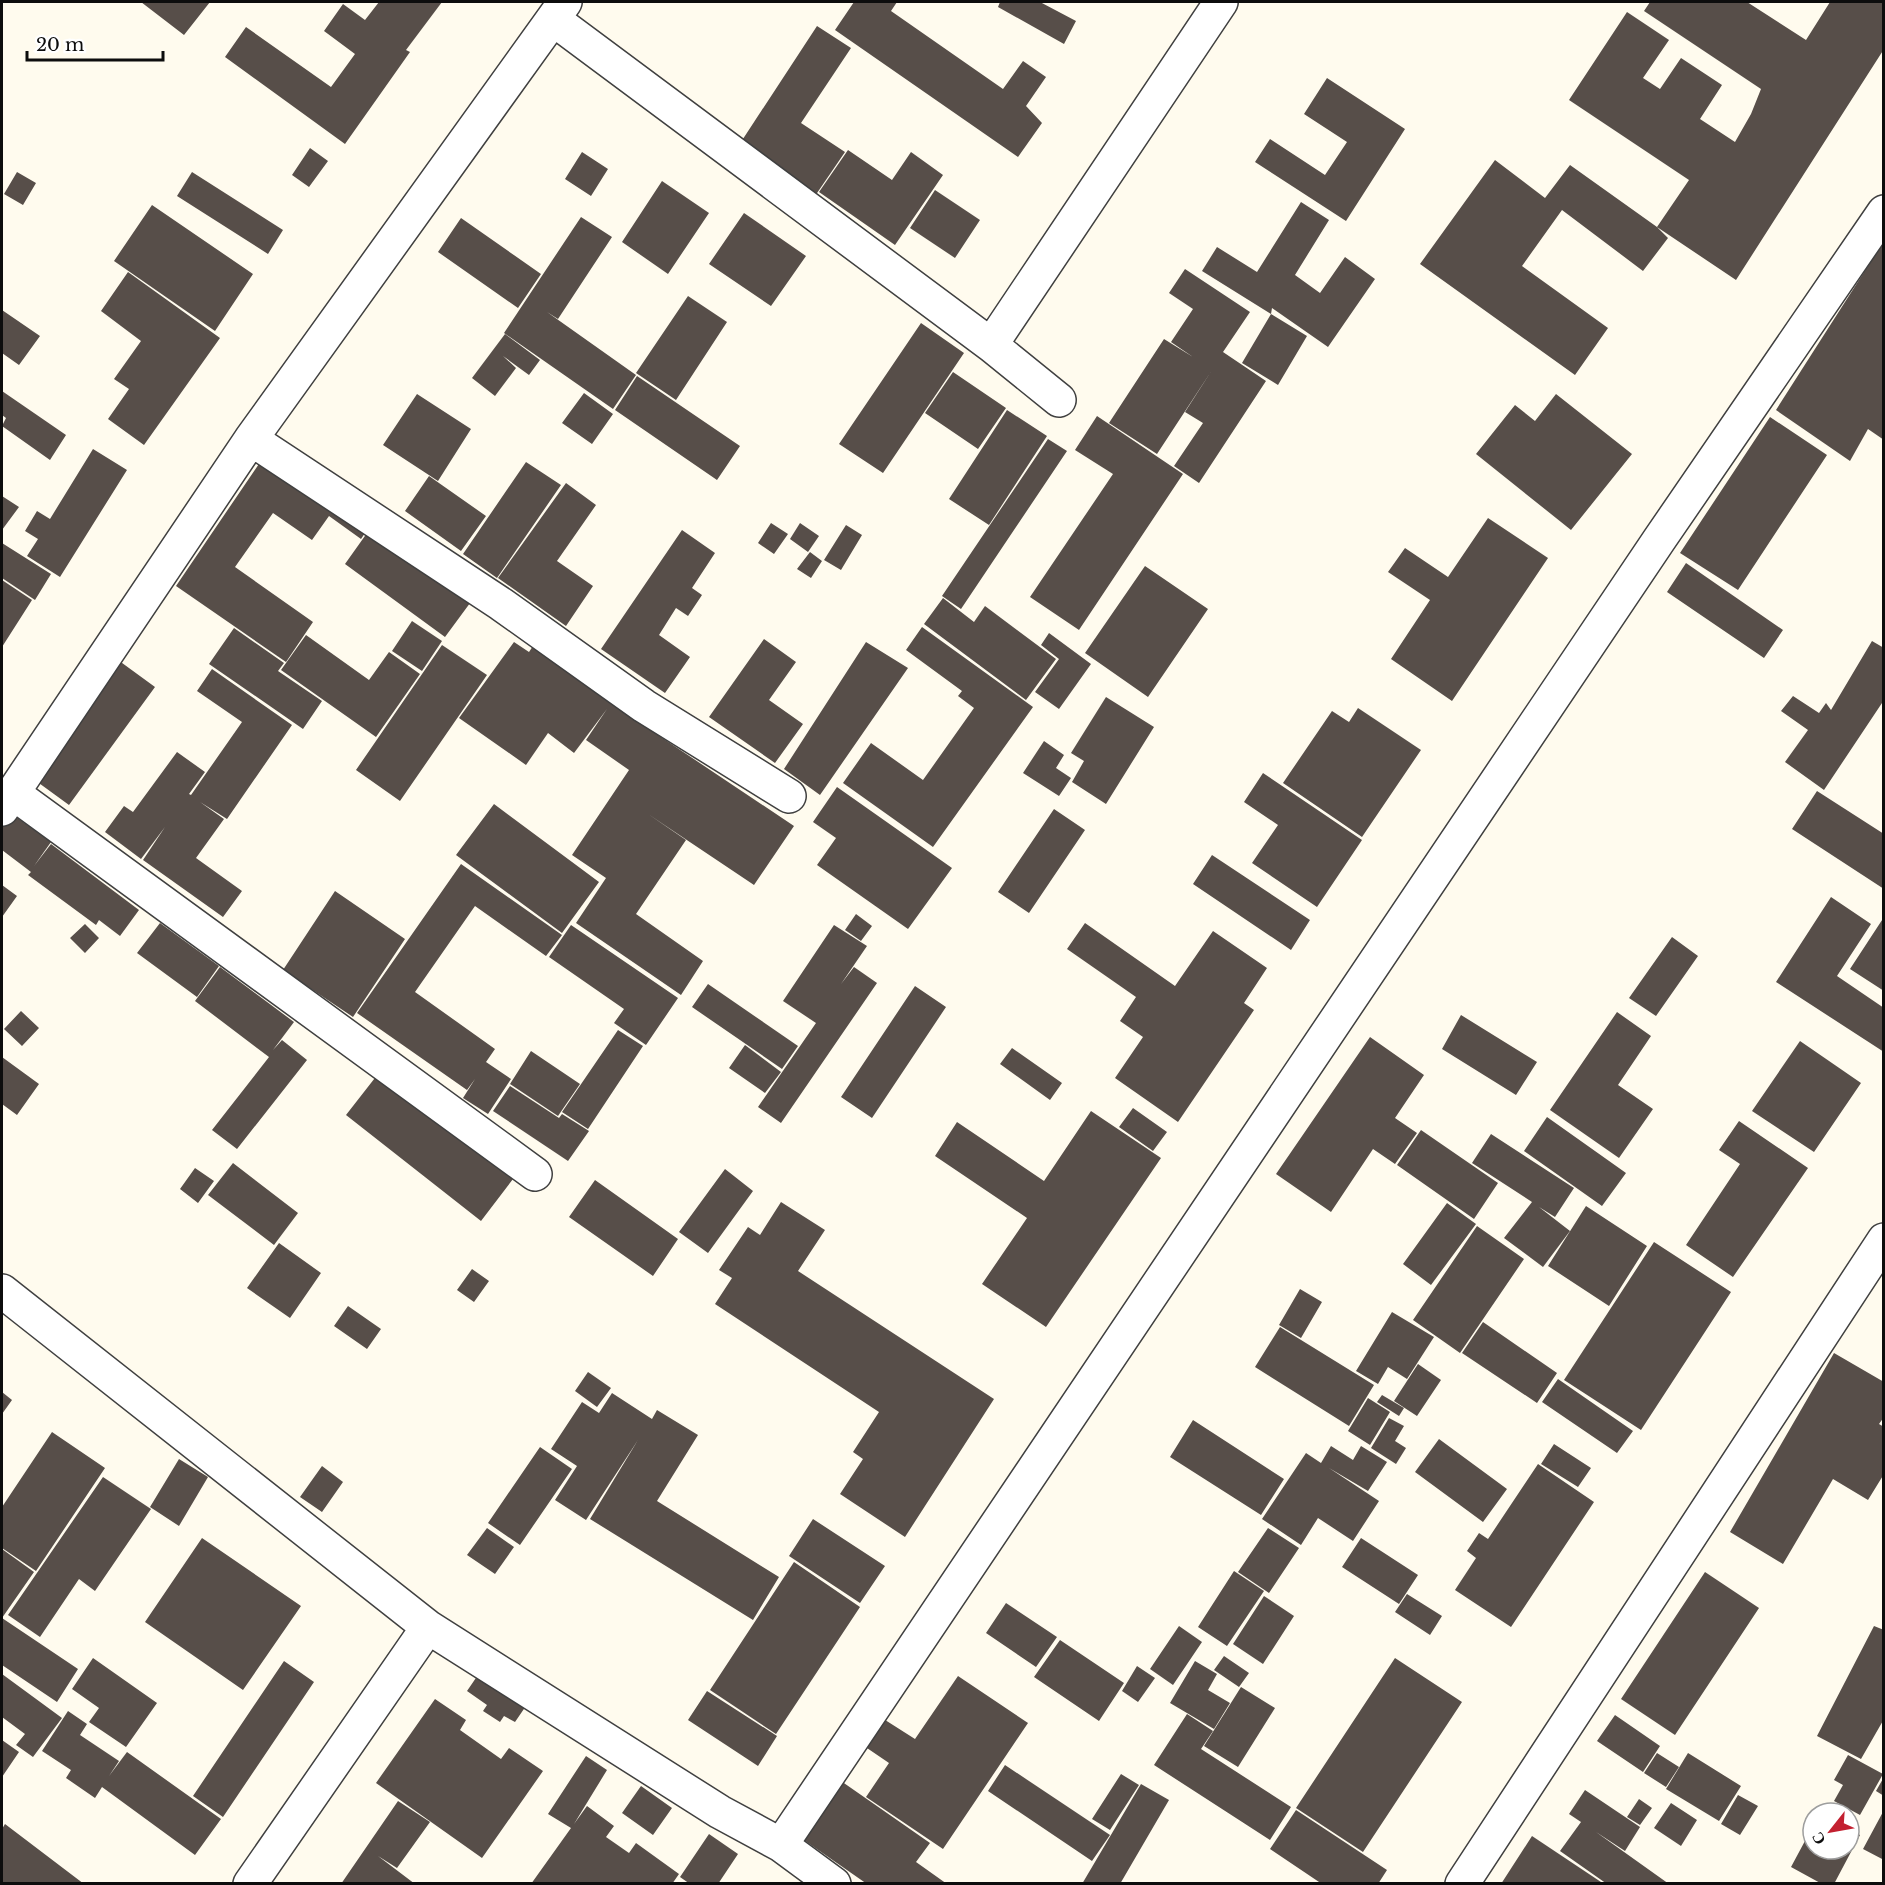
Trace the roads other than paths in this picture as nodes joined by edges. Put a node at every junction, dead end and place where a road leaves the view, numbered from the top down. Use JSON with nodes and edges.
{"nodes":[{"id":1,"x":1221,"y":2,"type":"edge"},
{"id":2,"x":559,"y":10,"type":"edge"},
{"id":3,"x":1884,"y":212,"type":"edge"},
{"id":4,"x":991,"y":345,"type":"junction"},
{"id":5,"x":1059,"y":400,"type":"dead end"},
{"id":6,"x":251,"y":439,"type":"junction"},
{"id":7,"x":789,"y":796,"type":"dead end"},
{"id":8,"x":7,"y":801,"type":"edge"},
{"id":9,"x":535,"y":1174,"type":"dead end"},
{"id":10,"x":1884,"y":1240,"type":"edge"},
{"id":11,"x":2,"y":1292,"type":"edge"},
{"id":12,"x":428,"y":1627,"type":"junction"},
{"id":13,"x":781,"y":1845,"type":"junction"},
{"id":14,"x":250,"y":1884,"type":"edge"},
{"id":15,"x":834,"y":1884,"type":"edge"},
{"id":16,"x":1462,"y":1884,"type":"edge"}],
"edges":[{"from":1,"to":4,"type":"street"},
{"from":2,"to":4,"type":"street"},
{"from":2,"to":6,"type":"street"},
{"from":3,"to":13,"type":"street"},
{"from":4,"to":5,"type":"street"},
{"from":6,"to":7,"type":"street"},
{"from":6,"to":8,"type":"street"},
{"from":8,"to":9,"type":"street"},
{"from":10,"to":16,"type":"street"},
{"from":11,"to":12,"type":"street"},
{"from":12,"to":13,"type":"street"},
{"from":12,"to":14,"type":"street"},
{"from":13,"to":15,"type":"street"}]}
